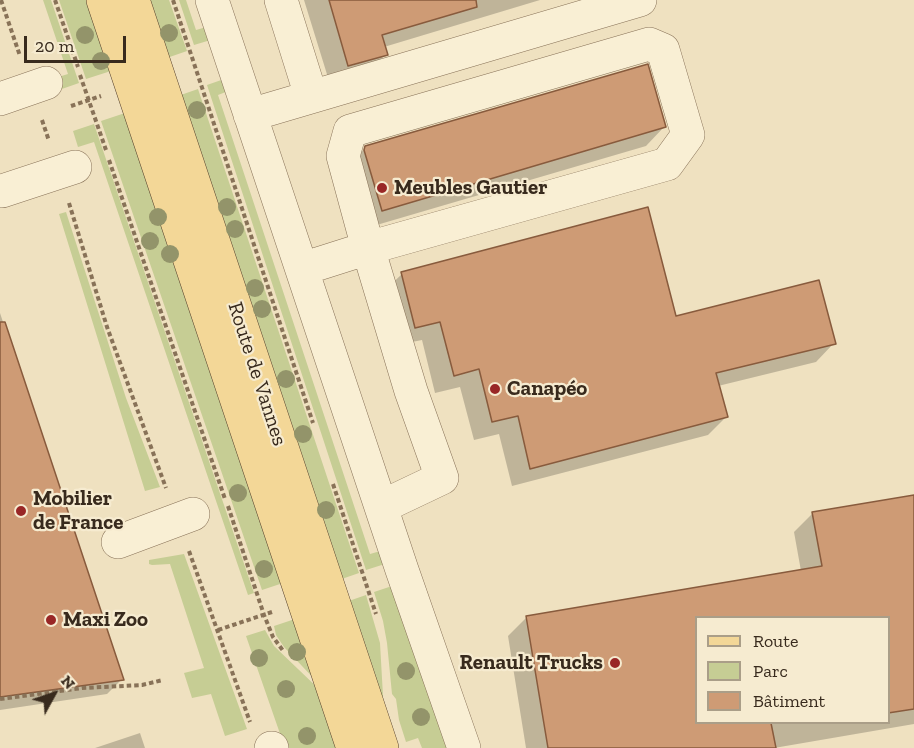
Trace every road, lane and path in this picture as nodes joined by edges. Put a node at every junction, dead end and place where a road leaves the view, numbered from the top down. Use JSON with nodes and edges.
{"nodes":[{"id":1,"x":1,"y":0,"type":"edge"},
{"id":2,"x":55,"y":0,"type":"edge"},
{"id":3,"x":103,"y":0,"type":"edge"},
{"id":4,"x":133,"y":0,"type":"edge"},
{"id":5,"x":281,"y":0,"type":"edge"},
{"id":6,"x":640,"y":0,"type":"edge"},
{"id":7,"x":215,"y":1,"type":"edge"},
{"id":8,"x":39,"y":86,"type":"junction"},
{"id":9,"x":310,"y":96,"type":"junction"},
{"id":10,"x":0,"y":99,"type":"edge"},
{"id":11,"x":250,"y":115,"type":"junction"},
{"id":12,"x":67,"y":170,"type":"junction"},
{"id":13,"x":2,"y":191,"type":"dead end"},
{"id":14,"x":368,"y":248,"type":"junction"},
{"id":15,"x":302,"y":269,"type":"junction"},
{"id":16,"x":381,"y":507,"type":"junction"},
{"id":17,"x":185,"y":516,"type":"junction"},
{"id":18,"x":118,"y":542,"type":"dead end"},
{"id":19,"x":288,"y":656,"type":"dead end"},
{"id":20,"x":163,"y":680,"type":"dead end"},
{"id":21,"x":0,"y":699,"type":"edge"},
{"id":22,"x":265,"y":741,"type":"edge"},
{"id":23,"x":353,"y":748,"type":"edge"},
{"id":24,"x":381,"y":748,"type":"edge"},
{"id":25,"x":464,"y":748,"type":"edge"}],
"edges":[{"from":1,"to":8,"type":"path"},
{"from":2,"to":19,"type":"path"},
{"from":3,"to":23,"type":"main road","name":"Route de Vannes"},
{"from":4,"to":24,"type":"main road","name":"Route de Vannes"},
{"from":5,"to":9,"type":"lane"},
{"from":6,"to":9,"type":"lane"},
{"from":7,"to":11,"type":"lane"},
{"from":8,"to":10,"type":"lane"},
{"from":8,"to":12,"type":"path"},
{"from":9,"to":11,"type":"lane"},
{"from":11,"to":15,"type":"lane"},
{"from":12,"to":13,"type":"lane"},
{"from":12,"to":17,"type":"path"},
{"from":14,"to":14,"type":"lane"},
{"from":14,"to":15,"type":"lane"},
{"from":14,"to":16,"type":"lane"},
{"from":15,"to":16,"type":"lane"},
{"from":16,"to":25,"type":"lane"},
{"from":17,"to":18,"type":"lane"},
{"from":17,"to":22,"type":"path"},
{"from":20,"to":21,"type":"path"}]}
